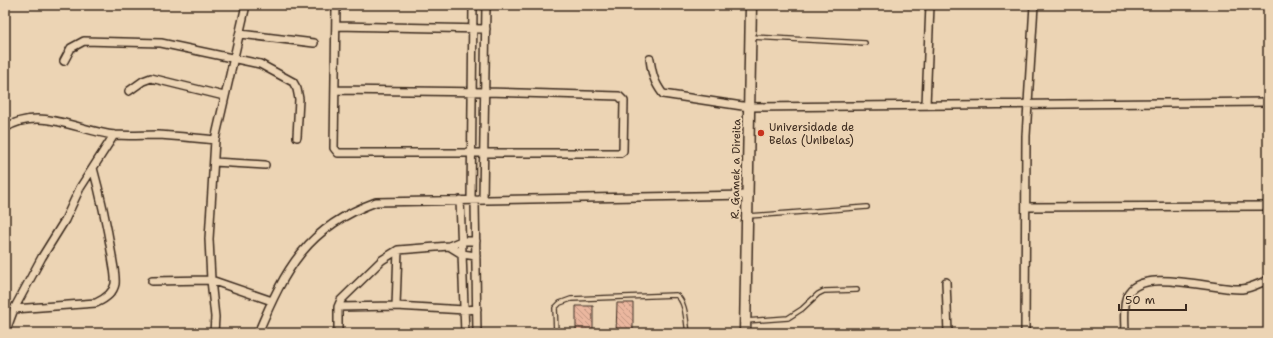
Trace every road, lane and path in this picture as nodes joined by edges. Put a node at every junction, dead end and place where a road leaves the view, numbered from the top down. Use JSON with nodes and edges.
{"nodes":[{"id":1,"x":246,"y":5,"type":"edge"},
{"id":2,"x":336,"y":5,"type":"edge"},
{"id":3,"x":473,"y":5,"type":"edge"},
{"id":4,"x":486,"y":5,"type":"edge"},
{"id":5,"x":751,"y":5,"type":"edge"},
{"id":6,"x":930,"y":5,"type":"edge"},
{"id":7,"x":1034,"y":5,"type":"edge"},
{"id":8,"x":336,"y":26,"type":"junction"},
{"id":9,"x":473,"y":29,"type":"junction"},
{"id":10,"x":486,"y":29,"type":"junction"},
{"id":11,"x":240,"y":34,"type":"junction"},
{"id":12,"x":750,"y":37,"type":"junction"},
{"id":13,"x":314,"y":43,"type":"dead end"},
{"id":14,"x":865,"y":43,"type":"dead end"},
{"id":15,"x":234,"y":57,"type":"junction"},
{"id":16,"x":650,"y":59,"type":"dead end"},
{"id":17,"x":64,"y":61,"type":"dead end"},
{"id":18,"x":336,"y":90,"type":"junction"},
{"id":19,"x":472,"y":91,"type":"junction"},
{"id":20,"x":129,"y":92,"type":"dead end"},
{"id":21,"x":486,"y":92,"type":"junction"},
{"id":22,"x":224,"y":96,"type":"junction"},
{"id":23,"x":1268,"y":102,"type":"edge"},
{"id":24,"x":1028,"y":103,"type":"junction"},
{"id":25,"x":926,"y":105,"type":"junction"},
{"id":26,"x":749,"y":107,"type":"junction"},
{"id":27,"x":5,"y":128,"type":"edge"},
{"id":28,"x":114,"y":135,"type":"junction"},
{"id":29,"x":297,"y":137,"type":"dead end"},
{"id":30,"x":215,"y":140,"type":"junction"},
{"id":31,"x":471,"y":153,"type":"junction"},
{"id":32,"x":484,"y":153,"type":"junction"},
{"id":33,"x":214,"y":162,"type":"junction"},
{"id":34,"x":265,"y":165,"type":"dead end"},
{"id":35,"x":93,"y":168,"type":"junction"},
{"id":36,"x":748,"y":194,"type":"junction"},
{"id":37,"x":460,"y":200,"type":"junction"},
{"id":38,"x":473,"y":200,"type":"junction"},
{"id":39,"x":483,"y":200,"type":"junction"},
{"id":40,"x":1268,"y":206,"type":"edge"},
{"id":41,"x":867,"y":207,"type":"dead end"},
{"id":42,"x":1027,"y":207,"type":"junction"},
{"id":43,"x":748,"y":216,"type":"junction"},
{"id":44,"x":461,"y":241,"type":"junction"},
{"id":45,"x":476,"y":241,"type":"junction"},
{"id":46,"x":449,"y":246,"type":"junction"},
{"id":47,"x":398,"y":250,"type":"junction"},
{"id":48,"x":462,"y":254,"type":"junction"},
{"id":49,"x":476,"y":256,"type":"junction"},
{"id":50,"x":211,"y":280,"type":"junction"},
{"id":51,"x":1268,"y":280,"type":"edge"},
{"id":52,"x":152,"y":281,"type":"dead end"},
{"id":53,"x":946,"y":282,"type":"dead end"},
{"id":54,"x":857,"y":290,"type":"dead end"},
{"id":55,"x":272,"y":301,"type":"junction"},
{"id":56,"x":396,"y":306,"type":"junction"},
{"id":57,"x":338,"y":307,"type":"junction"},
{"id":58,"x":14,"y":309,"type":"junction"},
{"id":59,"x":477,"y":309,"type":"junction"},
{"id":60,"x":465,"y":310,"type":"junction"},
{"id":61,"x":745,"y":321,"type":"junction"},
{"id":62,"x":5,"y":333,"type":"edge"},
{"id":63,"x":214,"y":333,"type":"edge"},
{"id":64,"x":258,"y":333,"type":"edge"},
{"id":65,"x":338,"y":333,"type":"edge"},
{"id":66,"x":465,"y":333,"type":"edge"},
{"id":67,"x":477,"y":333,"type":"edge"},
{"id":68,"x":556,"y":333,"type":"edge"},
{"id":69,"x":688,"y":333,"type":"edge"},
{"id":70,"x":745,"y":333,"type":"edge"},
{"id":71,"x":948,"y":333,"type":"edge"},
{"id":72,"x":1026,"y":333,"type":"edge"},
{"id":73,"x":1125,"y":333,"type":"edge"}],
"edges":[{"from":1,"to":11,"type":"street"},
{"from":2,"to":8,"type":"street"},
{"from":3,"to":9,"type":"street"},
{"from":4,"to":10,"type":"street"},
{"from":5,"to":12,"type":"main road","name":"R. Gamek a Direita"},
{"from":6,"to":25,"type":"street"},
{"from":7,"to":24,"type":"street"},
{"from":8,"to":9,"type":"street"},
{"from":8,"to":18,"type":"street"},
{"from":9,"to":10,"type":"street"},
{"from":9,"to":19,"type":"street"},
{"from":10,"to":21,"type":"street"},
{"from":11,"to":13,"type":"street"},
{"from":11,"to":15,"type":"street"},
{"from":12,"to":14,"type":"lane"},
{"from":12,"to":26,"type":"main road","name":"R. Gamek a Direita"},
{"from":15,"to":17,"type":"street"},
{"from":15,"to":22,"type":"street"},
{"from":15,"to":29,"type":"street"},
{"from":16,"to":26,"type":"street"},
{"from":18,"to":19,"type":"street"},
{"from":18,"to":31,"type":"street"},
{"from":19,"to":21,"type":"street"},
{"from":19,"to":31,"type":"street"},
{"from":20,"to":22,"type":"street"},
{"from":21,"to":32,"type":"street"},
{"from":21,"to":32,"type":"street"},
{"from":22,"to":30,"type":"street"},
{"from":23,"to":24,"type":"street"},
{"from":24,"to":25,"type":"street"},
{"from":24,"to":42,"type":"street"},
{"from":25,"to":26,"type":"street"},
{"from":26,"to":36,"type":"main road","name":"R. Gamek a Direita"},
{"from":27,"to":28,"type":"street"},
{"from":28,"to":30,"type":"street"},
{"from":28,"to":35,"type":"street"},
{"from":30,"to":33,"type":"street"},
{"from":31,"to":32,"type":"street"},
{"from":31,"to":38,"type":"street"},
{"from":32,"to":39,"type":"street"},
{"from":33,"to":34,"type":"street"},
{"from":33,"to":50,"type":"street"},
{"from":35,"to":58,"type":"street"},
{"from":35,"to":58,"type":"street"},
{"from":36,"to":39,"type":"street"},
{"from":36,"to":43,"type":"main road","name":"R. Gamek a Direita"},
{"from":37,"to":38,"type":"street"},
{"from":37,"to":44,"type":"street"},
{"from":37,"to":55,"type":"street"},
{"from":38,"to":39,"type":"street"},
{"from":38,"to":45,"type":"street"},
{"from":40,"to":42,"type":"street"},
{"from":41,"to":43,"type":"lane"},
{"from":42,"to":72,"type":"street"},
{"from":43,"to":61,"type":"main road","name":"R. Gamek a Direita"},
{"from":44,"to":45,"type":"street"},
{"from":44,"to":46,"type":"street"},
{"from":44,"to":48,"type":"street"},
{"from":45,"to":49,"type":"street"},
{"from":46,"to":47,"type":"street"},
{"from":46,"to":48,"type":"street"},
{"from":47,"to":56,"type":"street"},
{"from":47,"to":57,"type":"street"},
{"from":48,"to":49,"type":"street"},
{"from":48,"to":60,"type":"street"},
{"from":49,"to":59,"type":"street"},
{"from":50,"to":52,"type":"street"},
{"from":50,"to":55,"type":"street"},
{"from":50,"to":63,"type":"street"},
{"from":51,"to":73,"type":"street"},
{"from":53,"to":71,"type":"street"},
{"from":54,"to":61,"type":"lane"},
{"from":55,"to":64,"type":"street"},
{"from":56,"to":57,"type":"street"},
{"from":56,"to":60,"type":"street"},
{"from":57,"to":65,"type":"street"},
{"from":58,"to":62,"type":"street"},
{"from":59,"to":60,"type":"street"},
{"from":59,"to":67,"type":"street"},
{"from":60,"to":66,"type":"street"},
{"from":61,"to":70,"type":"main road","name":"R. Gamek a Direita"},
{"from":68,"to":69,"type":"lane"}]}
